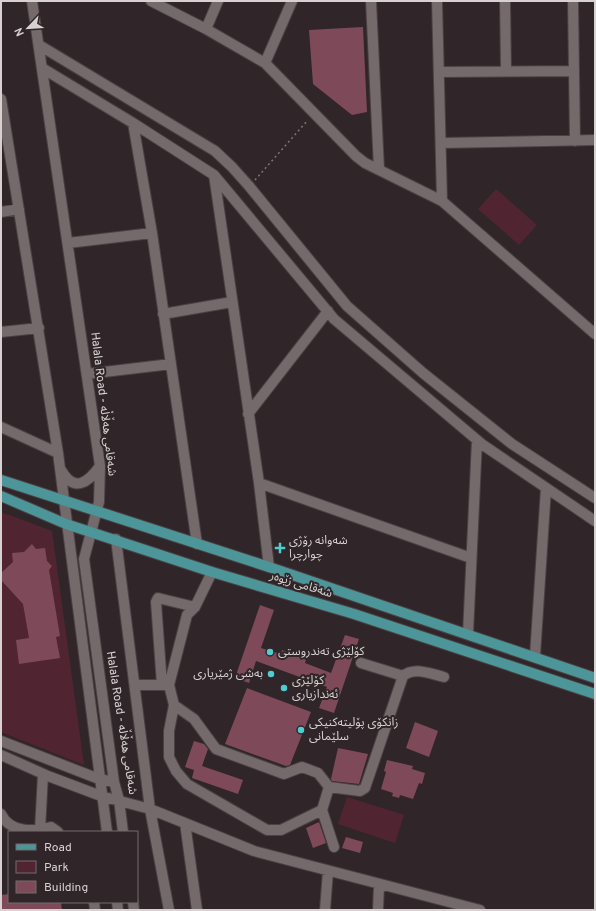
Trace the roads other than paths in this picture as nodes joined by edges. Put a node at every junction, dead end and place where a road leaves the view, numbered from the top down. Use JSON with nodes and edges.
{"nodes":[{"id":1,"x":32,"y":1,"type":"edge"},
{"id":2,"x":151,"y":1,"type":"edge"},
{"id":3,"x":218,"y":1,"type":"edge"},
{"id":4,"x":292,"y":1,"type":"edge"},
{"id":5,"x":371,"y":1,"type":"edge"},
{"id":6,"x":437,"y":1,"type":"edge"},
{"id":7,"x":505,"y":1,"type":"edge"},
{"id":8,"x":573,"y":1,"type":"edge"},
{"id":9,"x":206,"y":29,"type":"junction"},
{"id":10,"x":39,"y":45,"type":"junction"},
{"id":11,"x":265,"y":63,"type":"junction"},
{"id":12,"x":42,"y":68,"type":"junction"},
{"id":13,"x":506,"y":71,"type":"junction"},
{"id":14,"x":574,"y":71,"type":"junction"},
{"id":15,"x":439,"y":72,"type":"junction"},
{"id":16,"x":1,"y":99,"type":"edge"},
{"id":17,"x":133,"y":123,"type":"junction"},
{"id":18,"x":595,"y":140,"type":"edge"},
{"id":19,"x":575,"y":141,"type":"junction"},
{"id":20,"x":441,"y":143,"type":"junction"},
{"id":21,"x":378,"y":169,"type":"junction"},
{"id":22,"x":214,"y":175,"type":"junction"},
{"id":23,"x":442,"y":201,"type":"junction"},
{"id":24,"x":19,"y":209,"type":"junction"},
{"id":25,"x":1,"y":212,"type":"edge"},
{"id":26,"x":152,"y":233,"type":"junction"},
{"id":27,"x":68,"y":243,"type":"junction"},
{"id":28,"x":232,"y":302,"type":"junction"},
{"id":29,"x":328,"y":311,"type":"junction"},
{"id":30,"x":163,"y":314,"type":"junction"},
{"id":31,"x":39,"y":328,"type":"junction"},
{"id":32,"x":1,"y":332,"type":"edge"},
{"id":33,"x":595,"y":334,"type":"edge"},
{"id":34,"x":170,"y":364,"type":"junction"},
{"id":35,"x":423,"y":373,"type":"junction"},
{"id":36,"x":87,"y":374,"type":"junction"},
{"id":37,"x":412,"y":385,"type":"junction"},
{"id":38,"x":248,"y":414,"type":"junction"},
{"id":39,"x":1,"y":427,"type":"edge"},
{"id":40,"x":477,"y":440,"type":"junction"},
{"id":41,"x":58,"y":452,"type":"junction"},
{"id":42,"x":100,"y":466,"type":"junction"},
{"id":43,"x":61,"y":470,"type":"junction"},
{"id":44,"x":1,"y":480,"type":"edge"},
{"id":45,"x":259,"y":484,"type":"junction"},
{"id":46,"x":546,"y":488,"type":"junction"},
{"id":47,"x":1,"y":496,"type":"edge"},
{"id":48,"x":595,"y":498,"type":"edge"},
{"id":49,"x":64,"y":501,"type":"junction"},
{"id":50,"x":97,"y":512,"type":"junction"},
{"id":51,"x":595,"y":521,"type":"edge"},
{"id":52,"x":66,"y":524,"type":"junction"},
{"id":53,"x":90,"y":531,"type":"junction"},
{"id":54,"x":116,"y":539,"type":"junction"},
{"id":55,"x":198,"y":544,"type":"junction"},
{"id":56,"x":472,"y":558,"type":"junction"},
{"id":57,"x":269,"y":567,"type":"junction"},
{"id":58,"x":212,"y":572,"type":"junction"},
{"id":59,"x":196,"y":607,"type":"junction"},
{"id":60,"x":468,"y":634,"type":"junction"},
{"id":61,"x":535,"y":656,"type":"junction"},
{"id":62,"x":361,"y":663,"type":"dead end"},
{"id":63,"x":403,"y":676,"type":"junction"},
{"id":64,"x":444,"y":678,"type":"dead end"},
{"id":65,"x":595,"y":678,"type":"edge"},
{"id":66,"x":135,"y":685,"type":"junction"},
{"id":67,"x":166,"y":685,"type":"junction"},
{"id":68,"x":595,"y":694,"type":"edge"},
{"id":69,"x":174,"y":704,"type":"junction"},
{"id":70,"x":1,"y":741,"type":"edge"},
{"id":71,"x":1,"y":755,"type":"edge"},
{"id":72,"x":43,"y":774,"type":"junction"},
{"id":73,"x":98,"y":779,"type":"junction"},
{"id":74,"x":114,"y":782,"type":"junction"},
{"id":75,"x":328,"y":787,"type":"junction"},
{"id":76,"x":101,"y":796,"type":"junction"},
{"id":77,"x":119,"y":800,"type":"junction"},
{"id":78,"x":150,"y":809,"type":"junction"},
{"id":79,"x":322,"y":810,"type":"junction"},
{"id":80,"x":1,"y":814,"type":"edge"},
{"id":81,"x":185,"y":823,"type":"junction"},
{"id":82,"x":40,"y":830,"type":"junction"},
{"id":83,"x":57,"y":831,"type":"edge"},
{"id":84,"x":107,"y":831,"type":"edge"},
{"id":85,"x":123,"y":831,"type":"edge"},
{"id":86,"x":334,"y":847,"type":"dead end"},
{"id":87,"x":328,"y":871,"type":"junction"},
{"id":88,"x":379,"y":884,"type":"junction"},
{"id":89,"x":449,"y":906,"type":"edge"},
{"id":90,"x":169,"y":910,"type":"edge"},
{"id":91,"x":196,"y":910,"type":"edge"},
{"id":92,"x":325,"y":910,"type":"edge"},
{"id":93,"x":378,"y":910,"type":"edge"},
{"id":94,"x":480,"y":910,"type":"edge"}],
"edges":[{"from":1,"to":10,"type":"street","name":"Halala Road - شەقامی هەڵاڵە"},
{"from":2,"to":9,"type":"street"},
{"from":3,"to":9,"type":"street"},
{"from":4,"to":11,"type":"street"},
{"from":5,"to":21,"type":"street"},
{"from":6,"to":15,"type":"street"},
{"from":7,"to":13,"type":"street"},
{"from":8,"to":14,"type":"street"},
{"from":9,"to":11,"type":"street"},
{"from":10,"to":12,"type":"street","name":"Halala Road - شەقامی هەڵاڵە"},
{"from":10,"to":35,"type":"street"},
{"from":11,"to":21,"type":"street"},
{"from":12,"to":17,"type":"street"},
{"from":12,"to":27,"type":"street","name":"Halala Road - شەقامی هەڵاڵە"},
{"from":13,"to":14,"type":"street"},
{"from":13,"to":15,"type":"street"},
{"from":14,"to":19,"type":"street"},
{"from":15,"to":20,"type":"street"},
{"from":16,"to":24,"type":"street"},
{"from":17,"to":22,"type":"street"},
{"from":17,"to":26,"type":"street"},
{"from":18,"to":19,"type":"street"},
{"from":19,"to":20,"type":"street"},
{"from":20,"to":23,"type":"street"},
{"from":21,"to":23,"type":"street"},
{"from":22,"to":28,"type":"street"},
{"from":22,"to":29,"type":"street"},
{"from":23,"to":33,"type":"street"},
{"from":24,"to":25,"type":"street"},
{"from":24,"to":31,"type":"street"},
{"from":26,"to":27,"type":"street"},
{"from":26,"to":30,"type":"street"},
{"from":27,"to":36,"type":"street","name":"Halala Road - شەقامی هەڵاڵە"},
{"from":28,"to":30,"type":"street"},
{"from":28,"to":38,"type":"street"},
{"from":29,"to":37,"type":"street"},
{"from":29,"to":38,"type":"street"},
{"from":30,"to":34,"type":"street"},
{"from":31,"to":32,"type":"street"},
{"from":31,"to":41,"type":"street"},
{"from":34,"to":36,"type":"street"},
{"from":34,"to":55,"type":"street"},
{"from":35,"to":37,"type":"street"},
{"from":35,"to":48,"type":"street"},
{"from":36,"to":42,"type":"street","name":"Halala Road - شەقامی هەڵاڵە"},
{"from":37,"to":40,"type":"street"},
{"from":38,"to":45,"type":"street"},
{"from":39,"to":41,"type":"street"},
{"from":40,"to":46,"type":"street"},
{"from":40,"to":56,"type":"street"},
{"from":41,"to":43,"type":"street"},
{"from":42,"to":43,"type":"street"},
{"from":42,"to":50,"type":"street","name":"Halala Road - شەقامی هەڵاڵە"},
{"from":43,"to":49,"type":"street"},
{"from":44,"to":49,"type":"main road","name":"شەقامی زێوەر"},
{"from":45,"to":56,"type":"street"},
{"from":45,"to":57,"type":"street"},
{"from":46,"to":51,"type":"street"},
{"from":46,"to":61,"type":"street"},
{"from":47,"to":52,"type":"main road","name":"شەقامی زێوەر"},
{"from":49,"to":50,"type":"main road","name":"شەقامی زێوەر"},
{"from":49,"to":52,"type":"street"},
{"from":50,"to":53,"type":"street","name":"Halala Road - شەقامی هەڵاڵە"},
{"from":50,"to":55,"type":"main road","name":"شەقامی زێوەر"},
{"from":52,"to":53,"type":"main road","name":"شەقامی زێوەر"},
{"from":52,"to":73,"type":"street"},
{"from":53,"to":54,"type":"main road","name":"شەقامی زێوەر"},
{"from":53,"to":74,"type":"street","name":"Halala Road - شەقامی هەڵاڵە"},
{"from":54,"to":58,"type":"main road","name":"شەقامی زێوەر"},
{"from":54,"to":66,"type":"street"},
{"from":55,"to":57,"type":"main road","name":"شەقامی زێوەر"},
{"from":56,"to":60,"type":"street"},
{"from":57,"to":60,"type":"main road","name":"شەقامی زێوەر"},
{"from":58,"to":59,"type":"street"},
{"from":58,"to":68,"type":"main road","name":"شەقامی زێوەر"},
{"from":59,"to":67,"type":"street"},
{"from":59,"to":67,"type":"street"},
{"from":60,"to":61,"type":"main road","name":"شەقامی زێوەر"},
{"from":61,"to":65,"type":"main road","name":"شەقامی زێوەر"},
{"from":62,"to":63,"type":"street"},
{"from":63,"to":64,"type":"street"},
{"from":63,"to":75,"type":"street"},
{"from":66,"to":67,"type":"street"},
{"from":66,"to":78,"type":"street"},
{"from":67,"to":69,"type":"street"},
{"from":69,"to":75,"type":"street"},
{"from":69,"to":79,"type":"street"},
{"from":70,"to":73,"type":"street"},
{"from":71,"to":72,"type":"street"},
{"from":72,"to":76,"type":"street"},
{"from":72,"to":82,"type":"street"},
{"from":73,"to":74,"type":"street"},
{"from":73,"to":76,"type":"street"},
{"from":74,"to":77,"type":"street","name":"Halala Road - شەقامی هەڵاڵە"},
{"from":75,"to":79,"type":"street"},
{"from":76,"to":77,"type":"street"},
{"from":76,"to":84,"type":"street"},
{"from":77,"to":78,"type":"street"},
{"from":77,"to":85,"type":"street","name":"Halala Road - شەقامی هەڵاڵە"},
{"from":78,"to":81,"type":"street"},
{"from":78,"to":90,"type":"street"},
{"from":79,"to":86,"type":"street"},
{"from":80,"to":82,"type":"street"},
{"from":81,"to":87,"type":"street"},
{"from":81,"to":91,"type":"street"},
{"from":82,"to":83,"type":"street"},
{"from":87,"to":88,"type":"street"},
{"from":87,"to":92,"type":"street"},
{"from":88,"to":89,"type":"street"},
{"from":88,"to":93,"type":"street"},
{"from":89,"to":94,"type":"street"}]}
